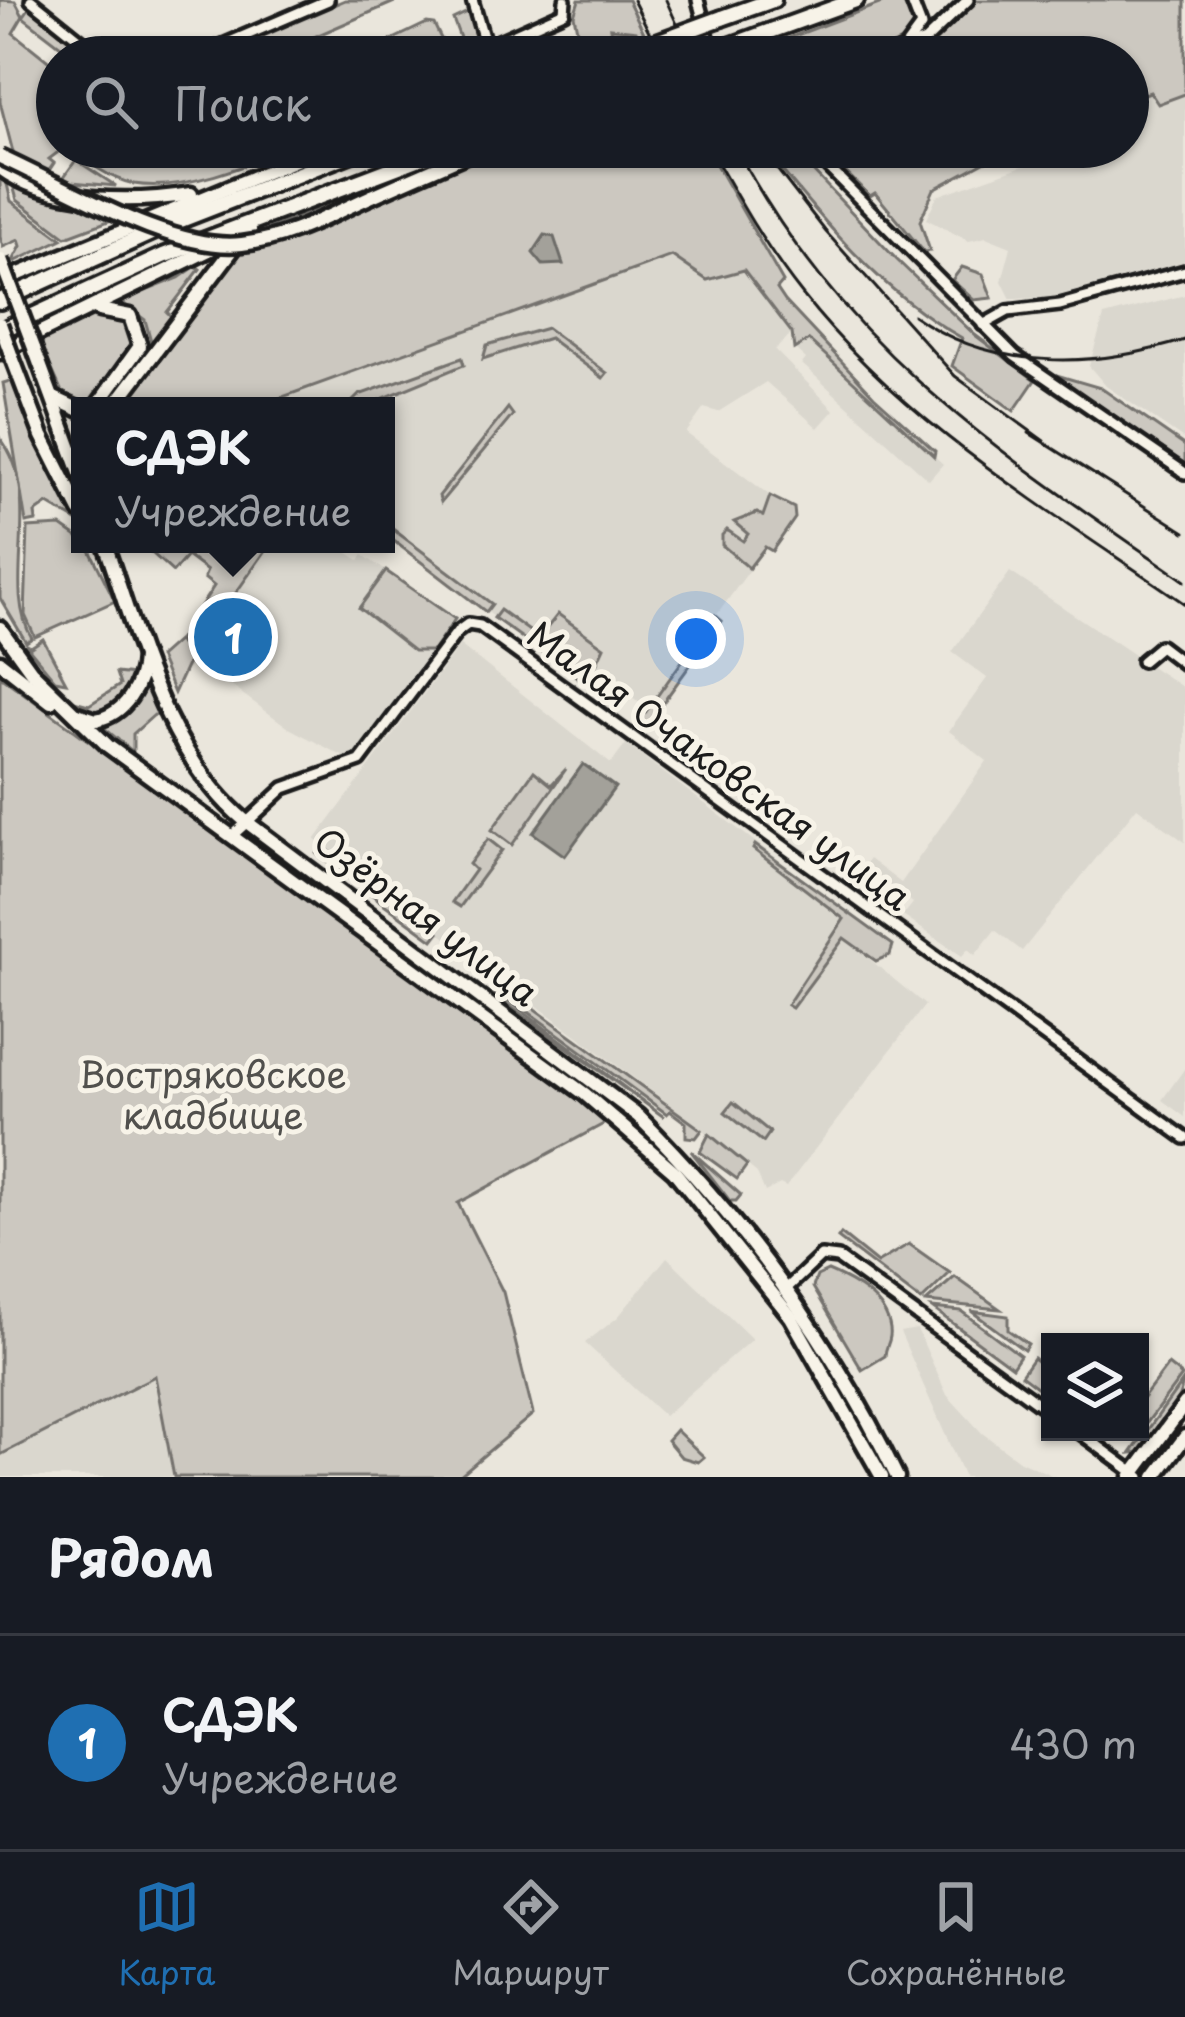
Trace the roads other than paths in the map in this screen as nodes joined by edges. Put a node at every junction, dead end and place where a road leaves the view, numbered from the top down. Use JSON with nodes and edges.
{"nodes":[{"id":1,"x":32,"y":0,"type":"edge"},
{"id":2,"x":328,"y":0,"type":"edge"},
{"id":3,"x":472,"y":0,"type":"edge"},
{"id":4,"x":565,"y":0,"type":"edge"},
{"id":5,"x":698,"y":0,"type":"edge"},
{"id":6,"x":773,"y":0,"type":"edge"},
{"id":7,"x":856,"y":0,"type":"edge"},
{"id":8,"x":911,"y":0,"type":"edge"},
{"id":9,"x":968,"y":0,"type":"edge"},
{"id":10,"x":76,"y":36,"type":"edge"},
{"id":11,"x":243,"y":36,"type":"edge"},
{"id":12,"x":483,"y":36,"type":"edge"},
{"id":13,"x":510,"y":36,"type":"edge"},
{"id":14,"x":673,"y":36,"type":"edge"},
{"id":15,"x":706,"y":36,"type":"edge"},
{"id":16,"x":757,"y":36,"type":"edge"},
{"id":17,"x":917,"y":36,"type":"edge"},
{"id":18,"x":931,"y":36,"type":"edge"},
{"id":19,"x":0,"y":157,"type":"edge"},
{"id":20,"x":0,"y":168,"type":"edge"},
{"id":21,"x":270,"y":168,"type":"edge"},
{"id":22,"x":314,"y":168,"type":"edge"},
{"id":23,"x":391,"y":168,"type":"edge"},
{"id":24,"x":436,"y":168,"type":"edge"},
{"id":25,"x":829,"y":168,"type":"edge"},
{"id":26,"x":221,"y":186,"type":"junction"},
{"id":27,"x":284,"y":207,"type":"junction"},
{"id":28,"x":250,"y":230,"type":"junction"},
{"id":29,"x":1,"y":259,"type":"edge"},
{"id":30,"x":1185,"y":271,"type":"edge"},
{"id":31,"x":0,"y":282,"type":"edge"},
{"id":32,"x":0,"y":302,"type":"edge"},
{"id":33,"x":80,"y":314,"type":"junction"},
{"id":34,"x":983,"y":325,"type":"junction"},
{"id":35,"x":0,"y":327,"type":"edge"},
{"id":36,"x":0,"y":352,"type":"edge"},
{"id":37,"x":52,"y":397,"type":"junction"},
{"id":38,"x":105,"y":397,"type":"edge"},
{"id":39,"x":121,"y":397,"type":"edge"},
{"id":40,"x":71,"y":406,"type":"edge"},
{"id":41,"x":71,"y":449,"type":"edge"},
{"id":42,"x":1185,"y":473,"type":"edge"},
{"id":43,"x":71,"y":493,"type":"edge"},
{"id":44,"x":107,"y":553,"type":"edge"},
{"id":45,"x":0,"y":628,"type":"edge"},
{"id":46,"x":141,"y":644,"type":"junction"},
{"id":47,"x":0,"y":662,"type":"edge"},
{"id":48,"x":1142,"y":662,"type":"dead end"},
{"id":49,"x":1185,"y":665,"type":"edge"},
{"id":50,"x":70,"y":712,"type":"junction"},
{"id":51,"x":82,"y":724,"type":"junction"},
{"id":52,"x":244,"y":820,"type":"junction"},
{"id":53,"x":232,"y":836,"type":"junction"},
{"id":54,"x":596,"y":1080,"type":"junction"},
{"id":55,"x":585,"y":1094,"type":"junction"},
{"id":56,"x":614,"y":1095,"type":"junction"},
{"id":57,"x":603,"y":1108,"type":"junction"},
{"id":58,"x":1185,"y":1138,"type":"edge"},
{"id":59,"x":788,"y":1288,"type":"junction"},
{"id":60,"x":775,"y":1296,"type":"junction"},
{"id":61,"x":1185,"y":1404,"type":"edge"},
{"id":62,"x":1041,"y":1405,"type":"edge"},
{"id":63,"x":1185,"y":1437,"type":"edge"},
{"id":64,"x":1091,"y":1441,"type":"edge"},
{"id":65,"x":1135,"y":1475,"type":"edge"},
{"id":66,"x":882,"y":1477,"type":"edge"},
{"id":67,"x":897,"y":1477,"type":"edge"},
{"id":68,"x":1155,"y":1477,"type":"edge"}],
"edges":[{"from":1,"to":10,"type":"street"},
{"from":2,"to":11,"type":"street"},
{"from":3,"to":12,"type":"street"},
{"from":4,"to":13,"type":"street"},
{"from":5,"to":15,"type":"street"},
{"from":6,"to":14,"type":"highway","bridge":true},
{"from":7,"to":16,"type":"highway","bridge":true},
{"from":8,"to":17,"type":"street"},
{"from":9,"to":18,"type":"street"},
{"from":19,"to":24,"type":"main road","bridge":true},
{"from":20,"to":26,"type":"main road"},
{"from":21,"to":26,"type":"main road"},
{"from":22,"to":32,"type":"highway"},
{"from":23,"to":27,"type":"highway"},
{"from":25,"to":34,"type":"street"},
{"from":26,"to":31,"type":"main road"},
{"from":27,"to":28,"type":"main road"},
{"from":27,"to":35,"type":"highway"},
{"from":28,"to":33,"type":"main road"},
{"from":28,"to":39,"type":"main road"},
{"from":29,"to":37,"type":"main road","bridge":true},
{"from":30,"to":34,"type":"street"},
{"from":33,"to":36,"type":"main road"},
{"from":33,"to":38,"type":"main road"},
{"from":34,"to":42,"type":"street"},
{"from":35,"to":43,"type":"main road","bridge":true},
{"from":37,"to":40,"type":"main road"},
{"from":37,"to":41,"type":"main road"},
{"from":44,"to":46,"type":"main road","name":"Озёрная улица"},
{"from":45,"to":50,"type":"main road","name":"Озёрная улица"},
{"from":46,"to":50,"type":"main road"},
{"from":46,"to":52,"type":"main road","name":"Озёрная улица"},
{"from":47,"to":51,"type":"main road"},
{"from":48,"to":49,"type":"street"},
{"from":50,"to":51,"type":"main road","name":"Озёрная улица"},
{"from":51,"to":53,"type":"main road","name":"Озёрная улица"},
{"from":52,"to":53,"type":"street"},
{"from":52,"to":54,"type":"main road","name":"Озёрная улица"},
{"from":52,"to":58,"type":"street","name":"Малая Очаковская улица"},
{"from":53,"to":55,"type":"main road","name":"Озёрная улица"},
{"from":54,"to":55,"type":"street"},
{"from":54,"to":56,"type":"main road","name":"Озёрная улица"},
{"from":55,"to":57,"type":"main road","name":"Озёрная улица"},
{"from":56,"to":57,"type":"street"},
{"from":56,"to":59,"type":"main road","name":"Озёрная улица"},
{"from":57,"to":60,"type":"main road","name":"Озёрная улица"},
{"from":59,"to":60,"type":"street"},
{"from":59,"to":62,"type":"street"},
{"from":59,"to":67,"type":"main road","name":"Озёрная улица"},
{"from":60,"to":66,"type":"main road","name":"Озёрная улица"},
{"from":61,"to":65,"type":"main road"},
{"from":63,"to":68,"type":"main road"},
{"from":64,"to":65,"type":"street"}]}
